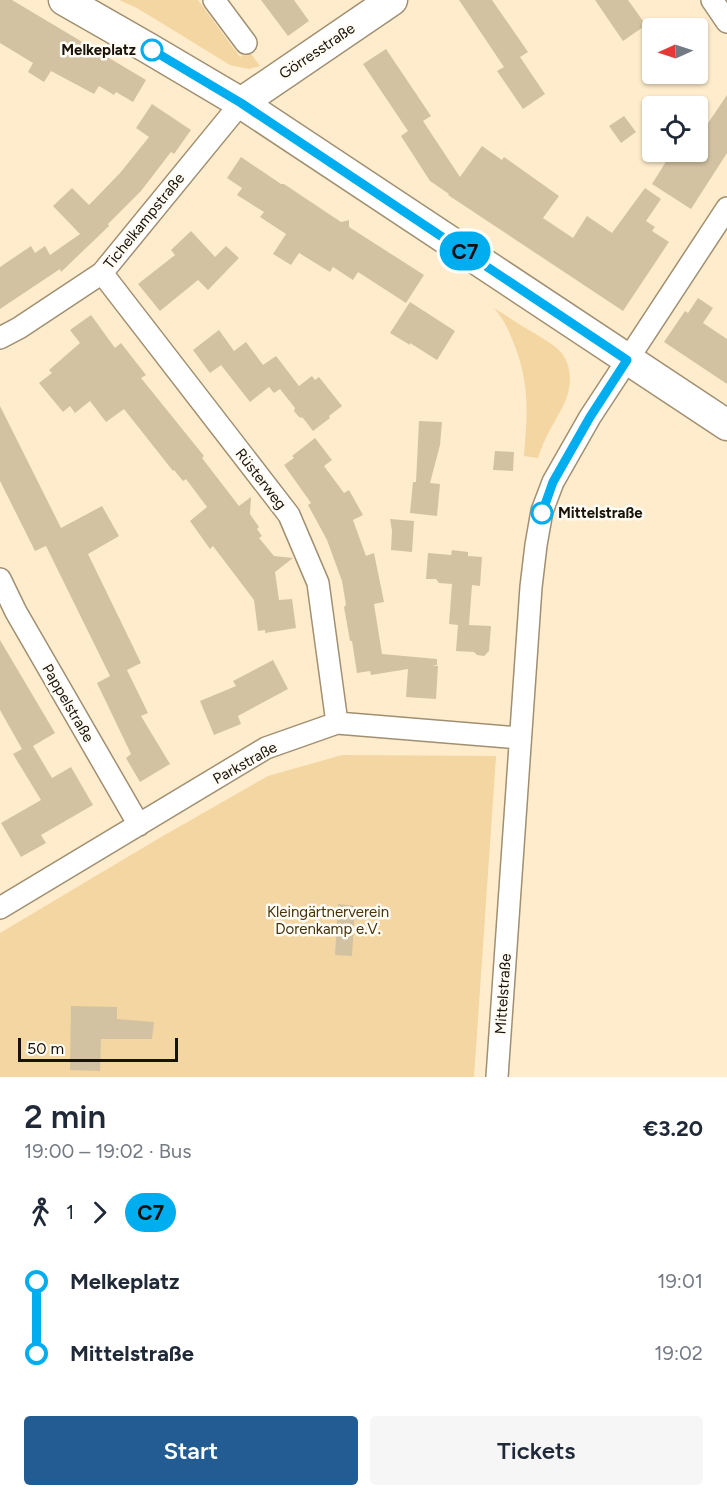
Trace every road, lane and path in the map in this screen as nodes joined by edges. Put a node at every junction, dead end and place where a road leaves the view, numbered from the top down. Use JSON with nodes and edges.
{"nodes":[{"id":1,"x":64,"y":0,"type":"edge"},
{"id":2,"x":214,"y":0,"type":"edge"},
{"id":3,"x":392,"y":0,"type":"edge"},
{"id":4,"x":712,"y":0,"type":"edge"},
{"id":5,"x":727,"y":22,"type":"edge"},
{"id":6,"x":246,"y":43,"type":"dead end"},
{"id":7,"x":241,"y":103,"type":"junction"},
{"id":8,"x":727,"y":208,"type":"edge"},
{"id":9,"x":102,"y":273,"type":"junction"},
{"id":10,"x":0,"y":338,"type":"edge"},
{"id":11,"x":627,"y":360,"type":"junction"},
{"id":12,"x":727,"y":425,"type":"edge"},
{"id":13,"x":0,"y":579,"type":"edge"},
{"id":14,"x":337,"y":723,"type":"junction"},
{"id":15,"x":520,"y":738,"type":"junction"},
{"id":16,"x":139,"y":825,"type":"junction"},
{"id":17,"x":0,"y":908,"type":"edge"},
{"id":18,"x":497,"y":1077,"type":"edge"}],
"edges":[{"from":1,"to":7,"type":"street"},
{"from":2,"to":6,"type":"street"},
{"from":3,"to":7,"type":"street","name":"Görresstraße"},
{"from":4,"to":5,"type":"street"},
{"from":7,"to":9,"type":"street","name":"Tichelkampstraße"},
{"from":7,"to":11,"type":"street"},
{"from":8,"to":11,"type":"street","name":"Mittelstraße"},
{"from":9,"to":10,"type":"street","name":"Tichelkampstraße"},
{"from":9,"to":14,"type":"street","name":"Rüsterweg"},
{"from":11,"to":12,"type":"street"},
{"from":11,"to":15,"type":"street","name":"Mittelstraße"},
{"from":13,"to":16,"type":"street","name":"Pappelstraße"},
{"from":14,"to":15,"type":"street","name":"Parkstraße"},
{"from":14,"to":16,"type":"street","name":"Parkstraße"},
{"from":15,"to":18,"type":"street","name":"Mittelstraße"},
{"from":16,"to":17,"type":"street","name":"Parkstraße"}]}
